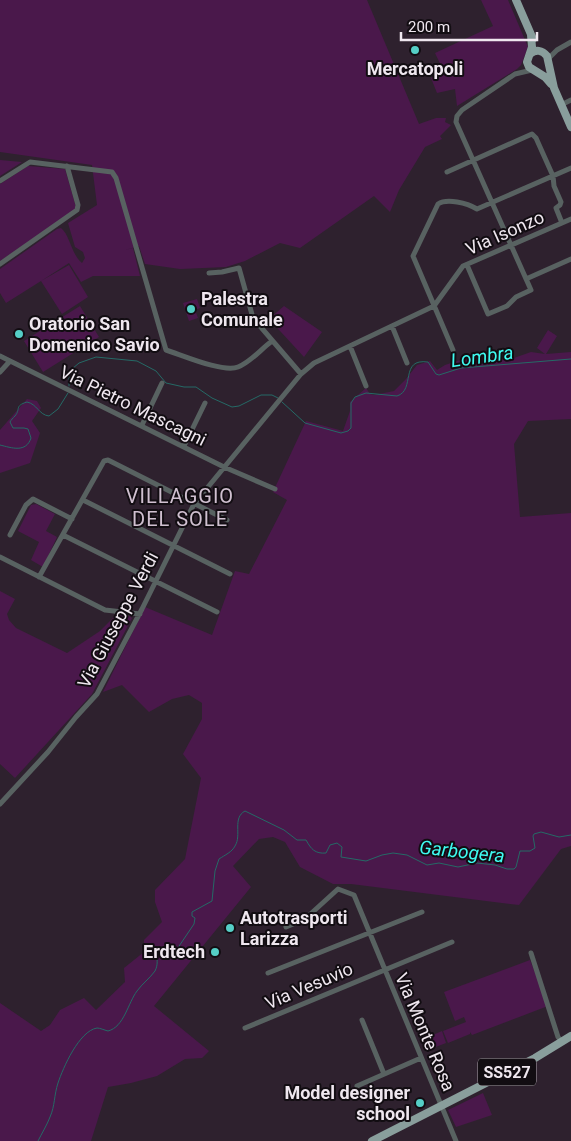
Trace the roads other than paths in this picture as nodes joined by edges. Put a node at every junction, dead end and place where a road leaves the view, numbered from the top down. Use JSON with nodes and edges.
{"nodes":[{"id":1,"x":516,"y":0,"type":"edge"},
{"id":2,"x":531,"y":35,"type":"junction"},
{"id":3,"x":571,"y":42,"type":"edge"},
{"id":4,"x":546,"y":57,"type":"junction"},
{"id":5,"x":528,"y":58,"type":"junction"},
{"id":6,"x":535,"y":71,"type":"junction"},
{"id":7,"x":517,"y":74,"type":"junction"},
{"id":8,"x":554,"y":88,"type":"junction"},
{"id":9,"x":571,"y":100,"type":"edge"},
{"id":10,"x":561,"y":105,"type":"junction"},
{"id":11,"x":571,"y":127,"type":"edge"},
{"id":12,"x":474,"y":160,"type":"junction"},
{"id":13,"x":67,"y":166,"type":"junction"},
{"id":14,"x":571,"y":168,"type":"edge"},
{"id":15,"x":447,"y":172,"type":"dead end"},
{"id":16,"x":553,"y":176,"type":"junction"},
{"id":17,"x":0,"y":181,"type":"edge"},
{"id":18,"x":493,"y":202,"type":"junction"},
{"id":19,"x":571,"y":219,"type":"edge"},
{"id":20,"x":562,"y":223,"type":"junction"},
{"id":21,"x":512,"y":245,"type":"junction"},
{"id":22,"x":571,"y":259,"type":"edge"},
{"id":23,"x":0,"y":264,"type":"edge"},
{"id":24,"x":467,"y":265,"type":"junction"},
{"id":25,"x":210,"y":273,"type":"dead end"},
{"id":26,"x":526,"y":278,"type":"junction"},
{"id":27,"x":435,"y":304,"type":"junction"},
{"id":28,"x":392,"y":326,"type":"junction"},
{"id":29,"x":272,"y":340,"type":"junction"},
{"id":30,"x":350,"y":346,"type":"junction"},
{"id":31,"x":453,"y":350,"type":"dead end"},
{"id":32,"x":2,"y":357,"type":"edge"},
{"id":33,"x":10,"y":361,"type":"junction"},
{"id":34,"x":407,"y":363,"type":"dead end"},
{"id":35,"x":0,"y":372,"type":"edge"},
{"id":36,"x":301,"y":374,"type":"junction"},
{"id":37,"x":162,"y":383,"type":"dead end"},
{"id":38,"x":366,"y":386,"type":"dead end"},
{"id":39,"x":205,"y":403,"type":"dead end"},
{"id":40,"x":142,"y":425,"type":"junction"},
{"id":41,"x":184,"y":446,"type":"junction"},
{"id":42,"x":224,"y":467,"type":"junction"},
{"id":43,"x":275,"y":489,"type":"dead end"},
{"id":44,"x":83,"y":500,"type":"junction"},
{"id":45,"x":194,"y":504,"type":"junction"},
{"id":46,"x":72,"y":519,"type":"junction"},
{"id":47,"x":227,"y":520,"type":"dead end"},
{"id":48,"x":63,"y":535,"type":"junction"},
{"id":49,"x":10,"y":536,"type":"dead end"},
{"id":50,"x":174,"y":544,"type":"junction"},
{"id":51,"x":0,"y":557,"type":"edge"},
{"id":52,"x":230,"y":574,"type":"dead end"},
{"id":53,"x":38,"y":577,"type":"junction"},
{"id":54,"x":156,"y":581,"type":"junction"},
{"id":55,"x":217,"y":612,"type":"dead end"},
{"id":56,"x":140,"y":614,"type":"junction"},
{"id":57,"x":0,"y":804,"type":"edge"},
{"id":58,"x":422,"y":912,"type":"dead end"},
{"id":59,"x":286,"y":927,"type":"dead end"},
{"id":60,"x":369,"y":932,"type":"junction"},
{"id":61,"x":452,"y":942,"type":"dead end"},
{"id":62,"x":531,"y":953,"type":"dead end"},
{"id":63,"x":385,"y":970,"type":"junction"},
{"id":64,"x":268,"y":973,"type":"dead end"},
{"id":65,"x":362,"y":1020,"type":"dead end"},
{"id":66,"x":245,"y":1028,"type":"dead end"},
{"id":67,"x":571,"y":1036,"type":"edge"},
{"id":68,"x":562,"y":1042,"type":"junction"},
{"id":69,"x":421,"y":1058,"type":"junction"},
{"id":70,"x":384,"y":1074,"type":"junction"},
{"id":71,"x":357,"y":1086,"type":"dead end"},
{"id":72,"x":441,"y":1105,"type":"junction"},
{"id":73,"x":372,"y":1141,"type":"edge"},
{"id":74,"x":456,"y":1141,"type":"edge"}],
"edges":[{"from":1,"to":2,"type":"main road"},
{"from":2,"to":4,"type":"main road"},
{"from":2,"to":5,"type":"main road"},
{"from":3,"to":4,"type":"street"},
{"from":4,"to":5,"type":"main road"},
{"from":4,"to":6,"type":"main road"},
{"from":4,"to":8,"type":"main road"},
{"from":5,"to":6,"type":"main road"},
{"from":5,"to":7,"type":"street"},
{"from":6,"to":7,"type":"street"},
{"from":6,"to":8,"type":"main road"},
{"from":7,"to":12,"type":"street"},
{"from":8,"to":10,"type":"main road"},
{"from":9,"to":10,"type":"street"},
{"from":10,"to":11,"type":"main road"},
{"from":12,"to":15,"type":"street"},
{"from":12,"to":16,"type":"street"},
{"from":12,"to":18,"type":"street"},
{"from":13,"to":17,"type":"street"},
{"from":13,"to":23,"type":"street"},
{"from":13,"to":29,"type":"street"},
{"from":14,"to":16,"type":"street"},
{"from":16,"to":18,"type":"street"},
{"from":16,"to":20,"type":"street"},
{"from":18,"to":21,"type":"street"},
{"from":18,"to":27,"type":"street"},
{"from":19,"to":20,"type":"street","name":"Via Isonzo"},
{"from":20,"to":21,"type":"street","name":"Via Isonzo"},
{"from":21,"to":24,"type":"street","name":"Via Isonzo"},
{"from":21,"to":26,"type":"street"},
{"from":22,"to":26,"type":"street"},
{"from":24,"to":26,"type":"street"},
{"from":24,"to":27,"type":"street","name":"Via Isonzo"},
{"from":25,"to":29,"type":"street"},
{"from":27,"to":28,"type":"street","name":"Via Giuseppe Verdi"},
{"from":27,"to":31,"type":"street"},
{"from":28,"to":30,"type":"street","name":"Via Giuseppe Verdi"},
{"from":28,"to":34,"type":"street"},
{"from":29,"to":36,"type":"street"},
{"from":30,"to":36,"type":"street","name":"Via Giuseppe Verdi"},
{"from":30,"to":38,"type":"street"},
{"from":32,"to":33,"type":"street","name":"Via Pietro Mascagni"},
{"from":33,"to":35,"type":"street"},
{"from":33,"to":40,"type":"street","name":"Via Pietro Mascagni"},
{"from":36,"to":42,"type":"street","name":"Via Giuseppe Verdi"},
{"from":37,"to":40,"type":"street"},
{"from":39,"to":41,"type":"street"},
{"from":40,"to":41,"type":"street","name":"Via Pietro Mascagni"},
{"from":41,"to":42,"type":"street","name":"Via Pietro Mascagni"},
{"from":42,"to":43,"type":"street","name":"Via Pietro Mascagni"},
{"from":42,"to":45,"type":"street","name":"Via Giuseppe Verdi"},
{"from":44,"to":45,"type":"street"},
{"from":44,"to":46,"type":"street"},
{"from":44,"to":50,"type":"street"},
{"from":45,"to":47,"type":"street"},
{"from":45,"to":50,"type":"street","name":"Via Giuseppe Verdi"},
{"from":46,"to":48,"type":"street"},
{"from":46,"to":49,"type":"street"},
{"from":48,"to":53,"type":"street"},
{"from":48,"to":54,"type":"street"},
{"from":50,"to":52,"type":"street"},
{"from":50,"to":54,"type":"street","name":"Via Giuseppe Verdi"},
{"from":51,"to":53,"type":"street"},
{"from":53,"to":56,"type":"street"},
{"from":54,"to":55,"type":"street"},
{"from":54,"to":56,"type":"street","name":"Via Giuseppe Verdi"},
{"from":56,"to":57,"type":"street","name":"Via Giuseppe Verdi"},
{"from":58,"to":60,"type":"street"},
{"from":59,"to":60,"type":"street","name":"Via Monte Rosa"},
{"from":60,"to":63,"type":"street","name":"Via Monte Rosa"},
{"from":60,"to":64,"type":"street"},
{"from":61,"to":63,"type":"street","name":"Via Monte Rosa"},
{"from":62,"to":68,"type":"street"},
{"from":63,"to":66,"type":"street","name":"Via Vesuvio"},
{"from":63,"to":69,"type":"street","name":"Via Monte Rosa"},
{"from":65,"to":70,"type":"street"},
{"from":67,"to":68,"type":"main road","number":"SS527"},
{"from":68,"to":72,"type":"main road","number":"SS527"},
{"from":69,"to":70,"type":"street"},
{"from":69,"to":72,"type":"street","name":"Via Monte Rosa"},
{"from":70,"to":71,"type":"street"},
{"from":72,"to":73,"type":"main road","number":"SS527"},
{"from":72,"to":74,"type":"street","name":"Via Monte Rosa"}]}
